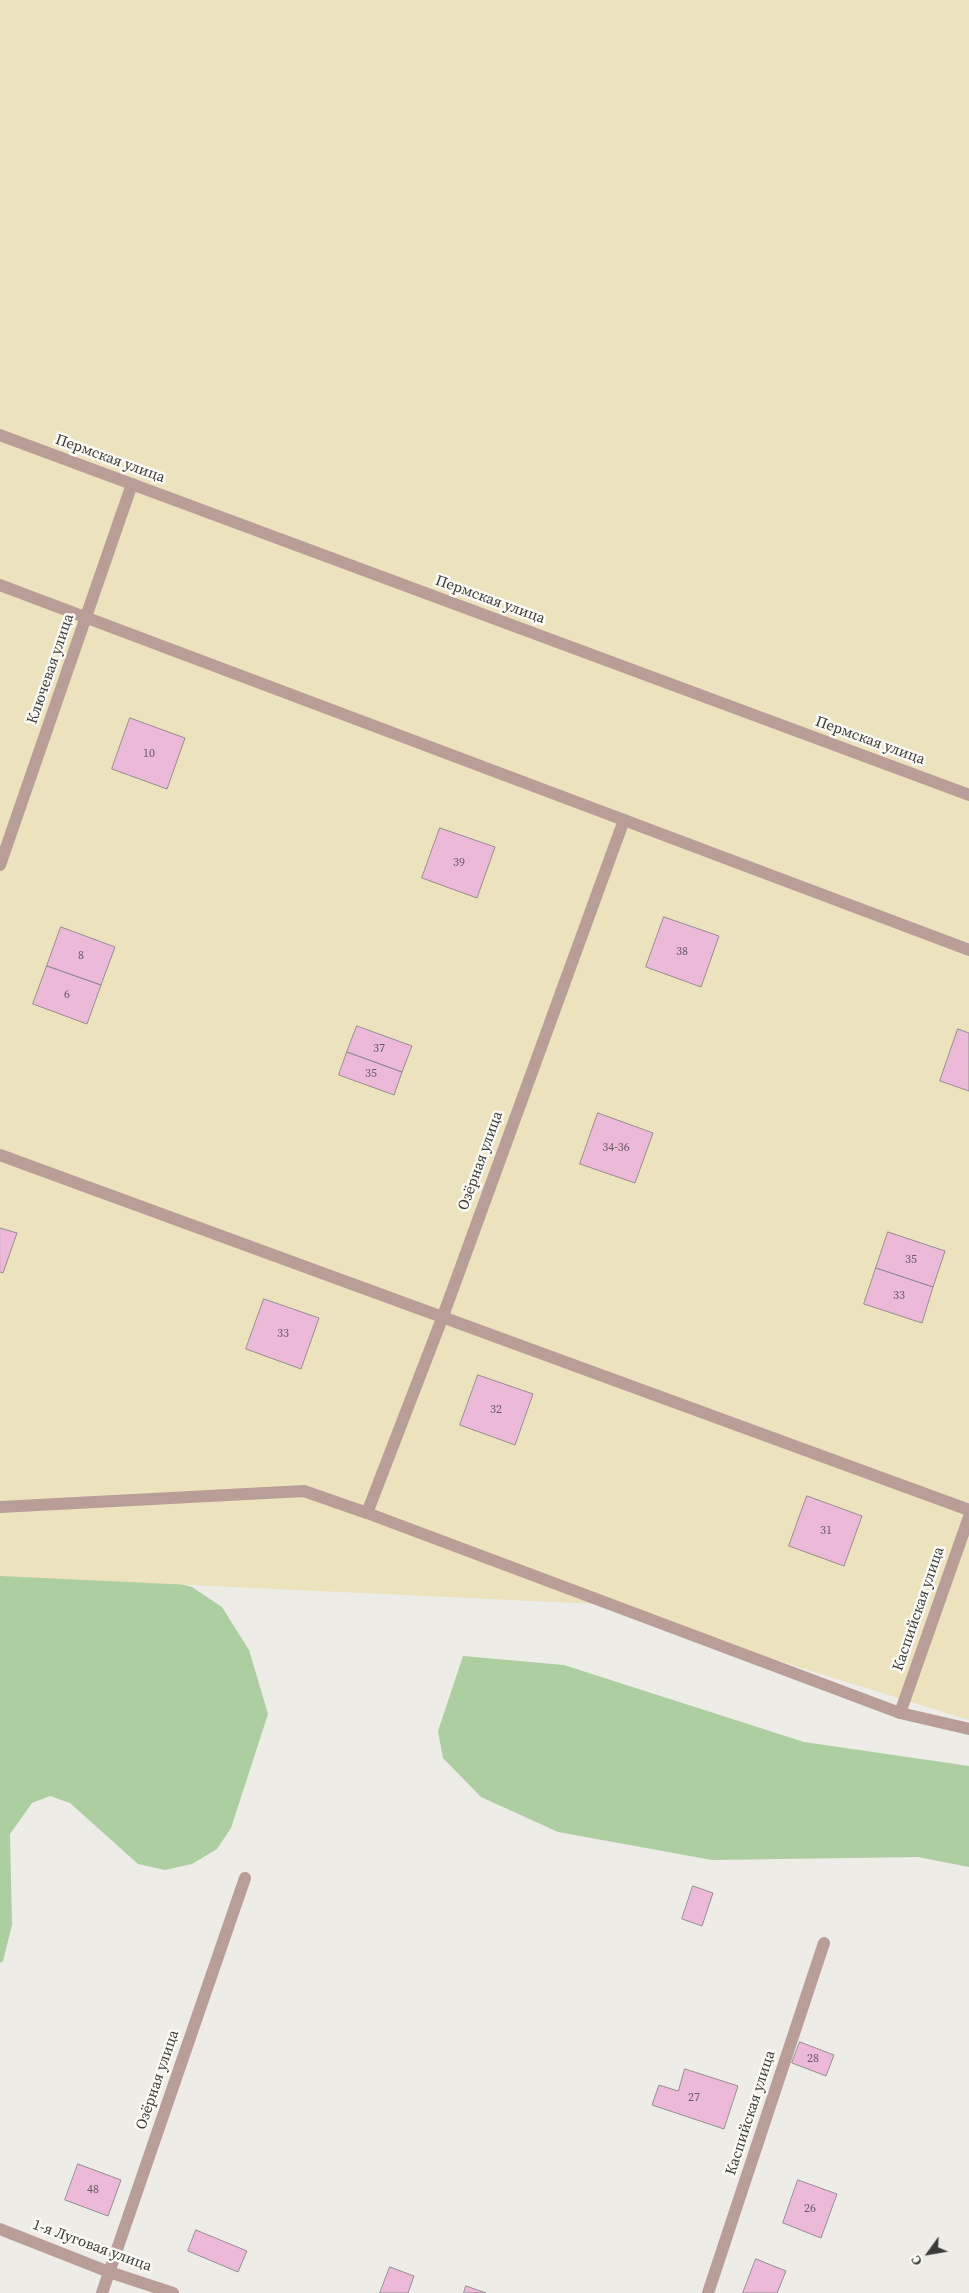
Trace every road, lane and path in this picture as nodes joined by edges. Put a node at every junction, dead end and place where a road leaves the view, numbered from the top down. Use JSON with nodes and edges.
{"nodes":[{"id":1,"x":0,"y":435,"type":"edge"},
{"id":2,"x":132,"y":484,"type":"junction"},
{"id":3,"x":0,"y":585,"type":"edge"},
{"id":4,"x":86,"y":618,"type":"junction"},
{"id":5,"x":969,"y":795,"type":"edge"},
{"id":6,"x":624,"y":820,"type":"junction"},
{"id":7,"x":0,"y":865,"type":"edge"},
{"id":8,"x":969,"y":950,"type":"edge"},
{"id":9,"x":0,"y":1154,"type":"edge"},
{"id":10,"x":443,"y":1316,"type":"junction"},
{"id":11,"x":0,"y":1507,"type":"edge"},
{"id":12,"x":969,"y":1510,"type":"edge"},
{"id":13,"x":367,"y":1513,"type":"junction"},
{"id":14,"x":969,"y":1517,"type":"edge"},
{"id":15,"x":900,"y":1713,"type":"junction"},
{"id":16,"x":969,"y":1729,"type":"edge"},
{"id":17,"x":245,"y":1878,"type":"dead end"},
{"id":18,"x":824,"y":1943,"type":"dead end"},
{"id":19,"x":0,"y":2229,"type":"edge"},
{"id":20,"x":109,"y":2272,"type":"junction"},
{"id":21,"x":102,"y":2293,"type":"edge"},
{"id":22,"x":174,"y":2293,"type":"edge"},
{"id":23,"x":708,"y":2293,"type":"edge"}],
"edges":[{"from":1,"to":2,"type":"street","name":"Пермская улица"},
{"from":2,"to":4,"type":"street","name":"Ключевая улица"},
{"from":2,"to":5,"type":"street","name":"Пермская улица"},
{"from":3,"to":4,"type":"street"},
{"from":4,"to":6,"type":"street"},
{"from":4,"to":7,"type":"street","name":"Ключевая улица"},
{"from":6,"to":8,"type":"street"},
{"from":6,"to":10,"type":"street","name":"Озёрная улица"},
{"from":9,"to":10,"type":"street"},
{"from":10,"to":12,"type":"street"},
{"from":10,"to":13,"type":"street","name":"Озёрная улица"},
{"from":11,"to":13,"type":"street"},
{"from":13,"to":15,"type":"street"},
{"from":14,"to":15,"type":"street","name":"Каспийская улица"},
{"from":15,"to":16,"type":"street"},
{"from":17,"to":20,"type":"street","name":"Озёрная улица"},
{"from":18,"to":23,"type":"street","name":"Каспийская улица"},
{"from":19,"to":20,"type":"street","name":"1-я Луговая улица"},
{"from":20,"to":21,"type":"street","name":"Озёрная улица"},
{"from":20,"to":22,"type":"street","name":"1-я Луговая улица"}]}
